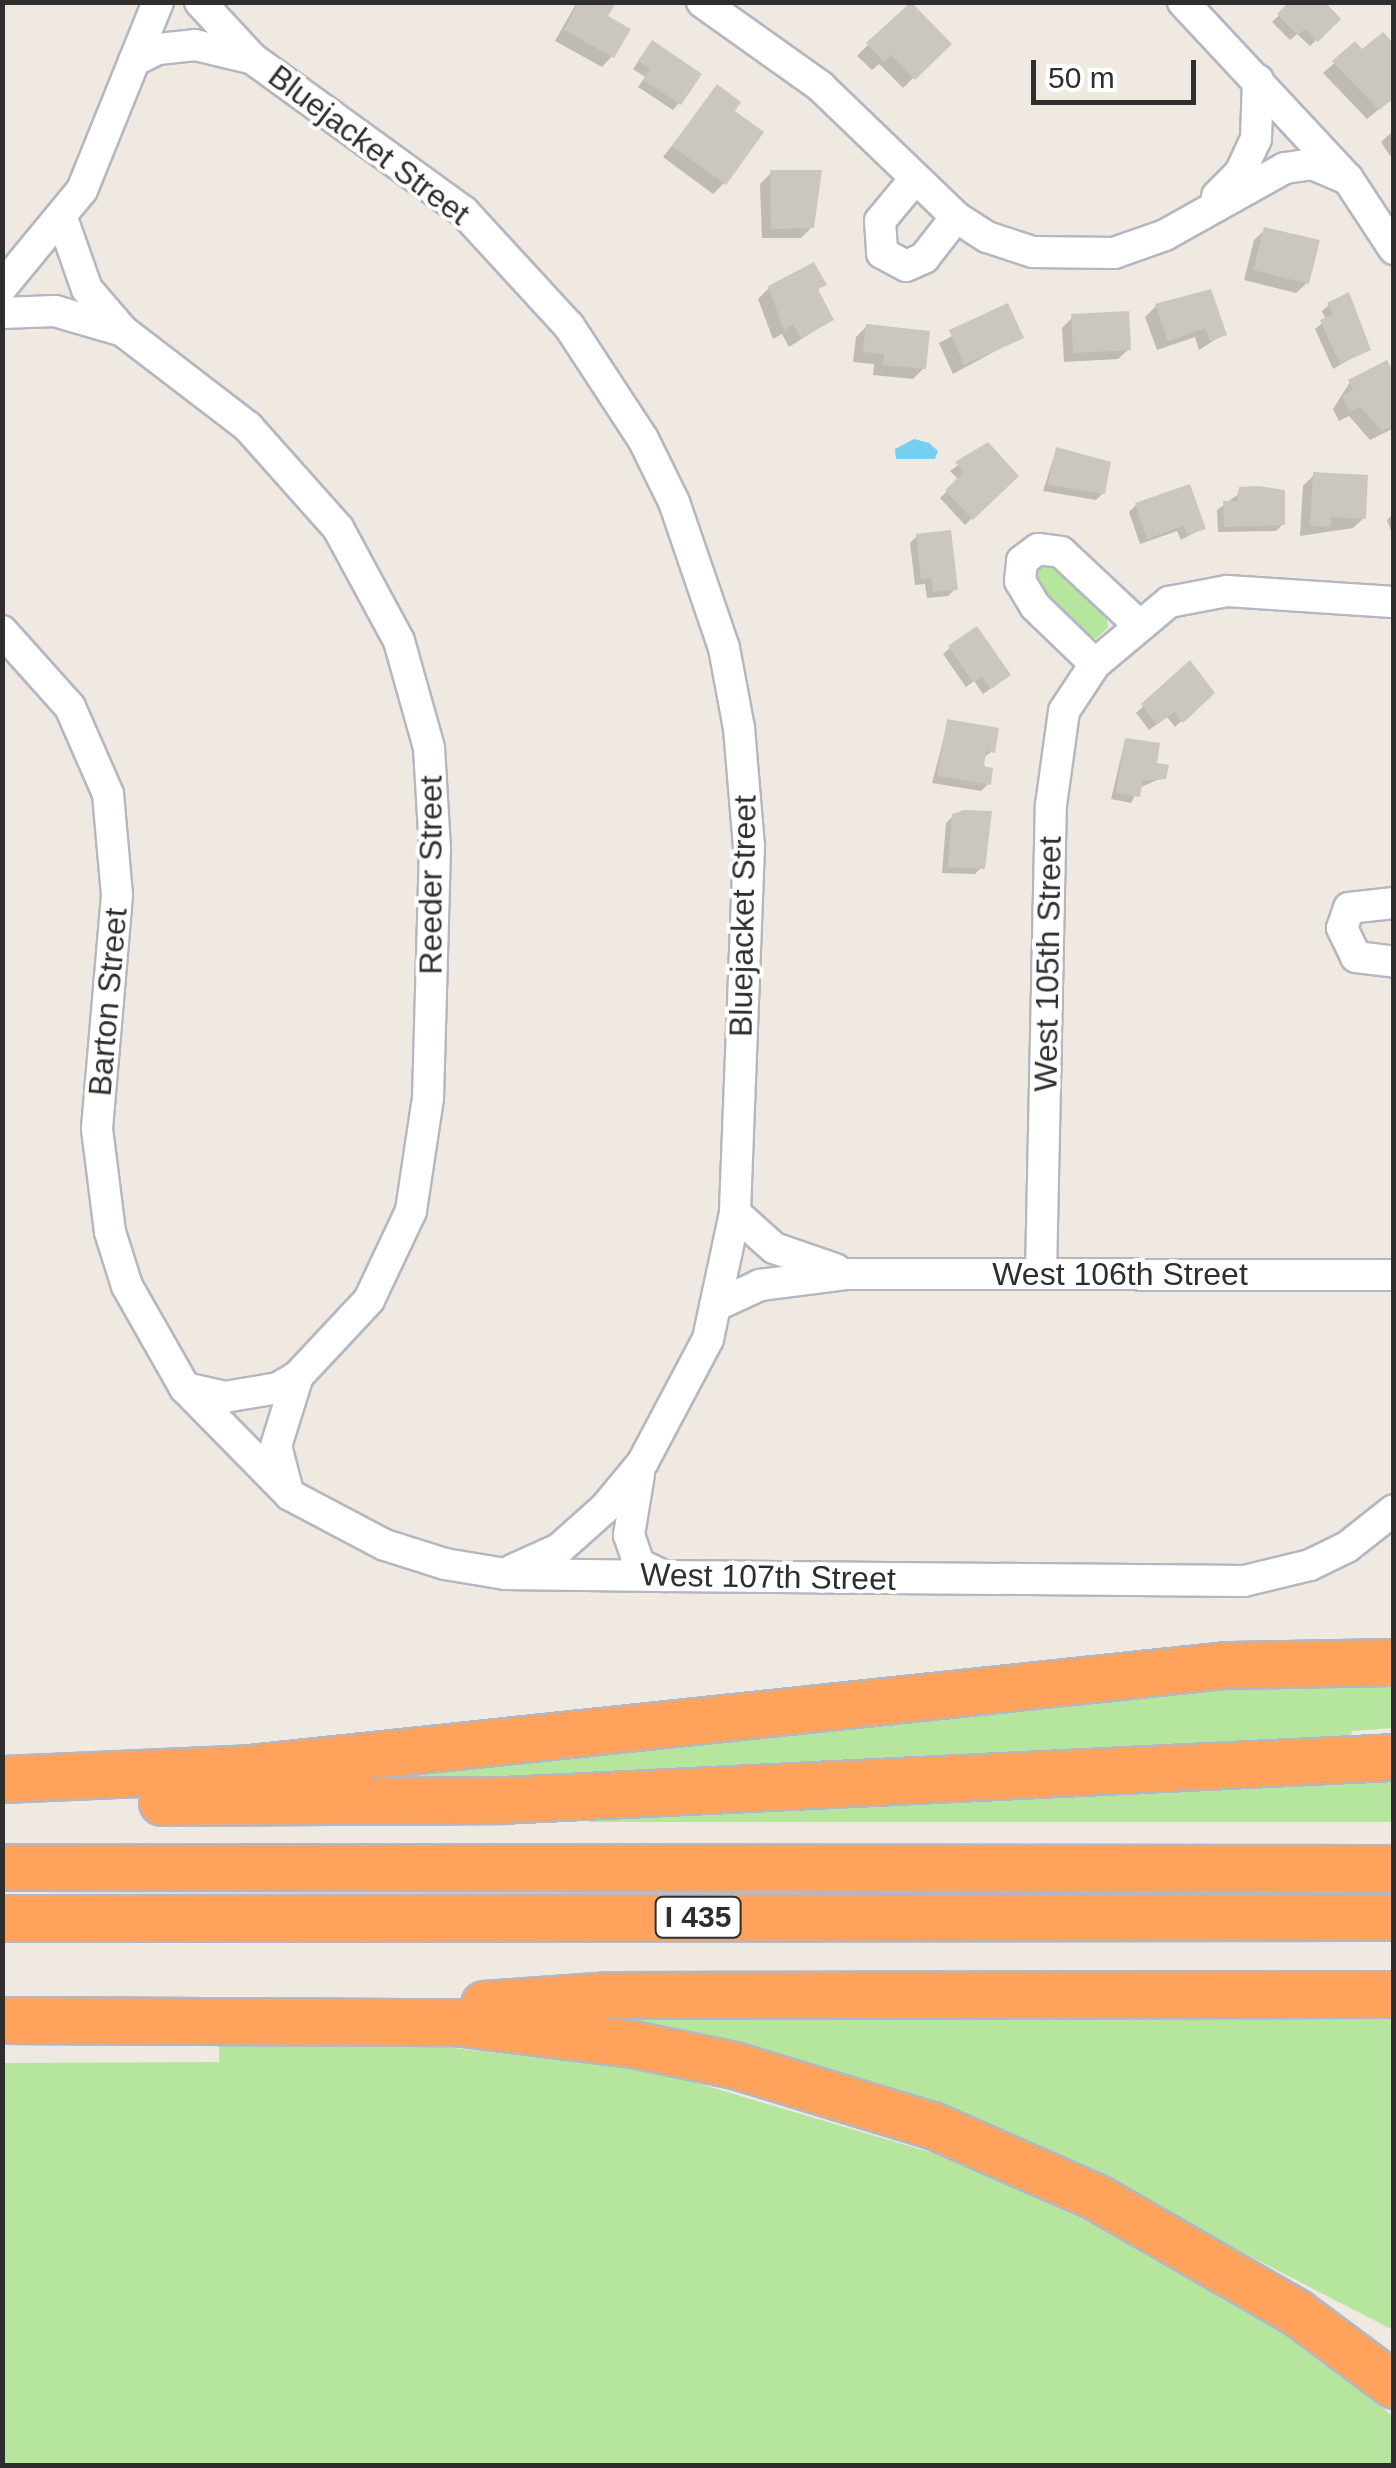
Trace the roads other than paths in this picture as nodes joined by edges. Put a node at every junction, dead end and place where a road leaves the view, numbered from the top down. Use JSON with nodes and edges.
{"nodes":[{"id":1,"x":158,"y":2,"type":"edge"},
{"id":2,"x":200,"y":2,"type":"edge"},
{"id":3,"x":702,"y":2,"type":"edge"},
{"id":4,"x":1183,"y":2,"type":"edge"},
{"id":5,"x":252,"y":59,"type":"junction"},
{"id":6,"x":134,"y":61,"type":"junction"},
{"id":7,"x":1258,"y":80,"type":"junction"},
{"id":8,"x":1348,"y":179,"type":"junction"},
{"id":9,"x":914,"y":180,"type":"junction"},
{"id":10,"x":1208,"y":206,"type":"junction"},
{"id":11,"x":956,"y":216,"type":"junction"},
{"id":12,"x":63,"y":221,"type":"junction"},
{"id":13,"x":1394,"y":249,"type":"edge"},
{"id":14,"x":2,"y":287,"type":"edge"},
{"id":15,"x":2,"y":313,"type":"edge"},
{"id":16,"x":123,"y":331,"type":"junction"},
{"id":17,"x":1394,"y":602,"type":"edge"},
{"id":18,"x":1138,"y":625,"type":"junction"},
{"id":19,"x":2,"y":630,"type":"edge"},
{"id":20,"x":1095,"y":664,"type":"junction"},
{"id":21,"x":1394,"y":904,"type":"edge"},
{"id":22,"x":1394,"y":962,"type":"edge"},
{"id":23,"x":735,"y":1213,"type":"junction"},
{"id":24,"x":847,"y":1274,"type":"junction"},
{"id":25,"x":1041,"y":1274,"type":"junction"},
{"id":26,"x":1394,"y":1274,"type":"edge"},
{"id":27,"x":715,"y":1306,"type":"junction"},
{"id":28,"x":298,"y":1376,"type":"junction"},
{"id":29,"x":184,"y":1388,"type":"junction"},
{"id":30,"x":643,"y":1462,"type":"junction"},
{"id":31,"x":290,"y":1495,"type":"junction"},
{"id":32,"x":1394,"y":1510,"type":"edge"},
{"id":33,"x":505,"y":1574,"type":"junction"},
{"id":34,"x":664,"y":1576,"type":"junction"},
{"id":35,"x":1394,"y":1662,"type":"edge"},
{"id":36,"x":1394,"y":1757,"type":"edge"},
{"id":37,"x":2,"y":1779,"type":"edge"},
{"id":38,"x":2,"y":1800,"type":"edge"},
{"id":39,"x":2,"y":1867,"type":"edge"},
{"id":40,"x":1394,"y":1868,"type":"edge"},
{"id":41,"x":1394,"y":1917,"type":"edge"},
{"id":42,"x":2,"y":1918,"type":"edge"},
{"id":43,"x":1394,"y":1994,"type":"edge"},
{"id":44,"x":318,"y":2016,"type":"junction"},
{"id":45,"x":2,"y":2020,"type":"edge"},
{"id":46,"x":1296,"y":2312,"type":"junction"},
{"id":47,"x":1394,"y":2350,"type":"edge"},
{"id":48,"x":1394,"y":2386,"type":"edge"}],
"edges":[{"from":1,"to":6,"type":"street"},
{"from":2,"to":5,"type":"street","name":"Bluejacket Street"},
{"from":3,"to":9,"type":"street"},
{"from":4,"to":7,"type":"street"},
{"from":5,"to":6,"type":"street","name":"Bluejacket Street"},
{"from":5,"to":23,"type":"street","name":"Bluejacket Street"},
{"from":6,"to":12,"type":"street"},
{"from":7,"to":8,"type":"street"},
{"from":7,"to":10,"type":"street"},
{"from":8,"to":10,"type":"street"},
{"from":8,"to":13,"type":"street"},
{"from":9,"to":11,"type":"street"},
{"from":9,"to":11,"type":"street"},
{"from":10,"to":11,"type":"street"},
{"from":12,"to":14,"type":"street"},
{"from":12,"to":16,"type":"street","name":"Reeder Street"},
{"from":15,"to":16,"type":"street","name":"Reeder Street"},
{"from":16,"to":28,"type":"street","name":"Reeder Street"},
{"from":17,"to":18,"type":"street","name":"West 105th Street"},
{"from":18,"to":20,"type":"street","name":"West 105th Street"},
{"from":18,"to":20,"type":"street"},
{"from":19,"to":29,"type":"street","name":"Barton Street"},
{"from":20,"to":25,"type":"street","name":"West 105th Street"},
{"from":21,"to":22,"type":"street"},
{"from":23,"to":24,"type":"street","name":"West 106th Street"},
{"from":23,"to":27,"type":"street","name":"Bluejacket Street"},
{"from":24,"to":25,"type":"street","name":"West 106th Street"},
{"from":24,"to":27,"type":"street","name":"West 106th Street"},
{"from":25,"to":26,"type":"street","name":"West 106th Street"},
{"from":27,"to":30,"type":"street","name":"Bluejacket Street"},
{"from":28,"to":29,"type":"street","name":"Reeder Street"},
{"from":28,"to":31,"type":"street","name":"Reeder Street"},
{"from":29,"to":31,"type":"street","name":"West 107th Street"},
{"from":30,"to":33,"type":"street","name":"Bluejacket Street"},
{"from":30,"to":34,"type":"street","name":"Bluejacket Street"},
{"from":31,"to":33,"type":"street","name":"West 107th Street"},
{"from":32,"to":34,"type":"street","name":"West 107th Street"},
{"from":33,"to":34,"type":"street","name":"West 107th Street"},
{"from":35,"to":37,"type":"highway"},
{"from":36,"to":38,"type":"highway"},
{"from":39,"to":40,"type":"highway","number":"I 435"},
{"from":41,"to":42,"type":"highway","number":"I 435"},
{"from":43,"to":44,"type":"highway"},
{"from":44,"to":45,"type":"highway"},
{"from":44,"to":46,"type":"highway"},
{"from":46,"to":47,"type":"highway"},
{"from":46,"to":48,"type":"highway"}]}
